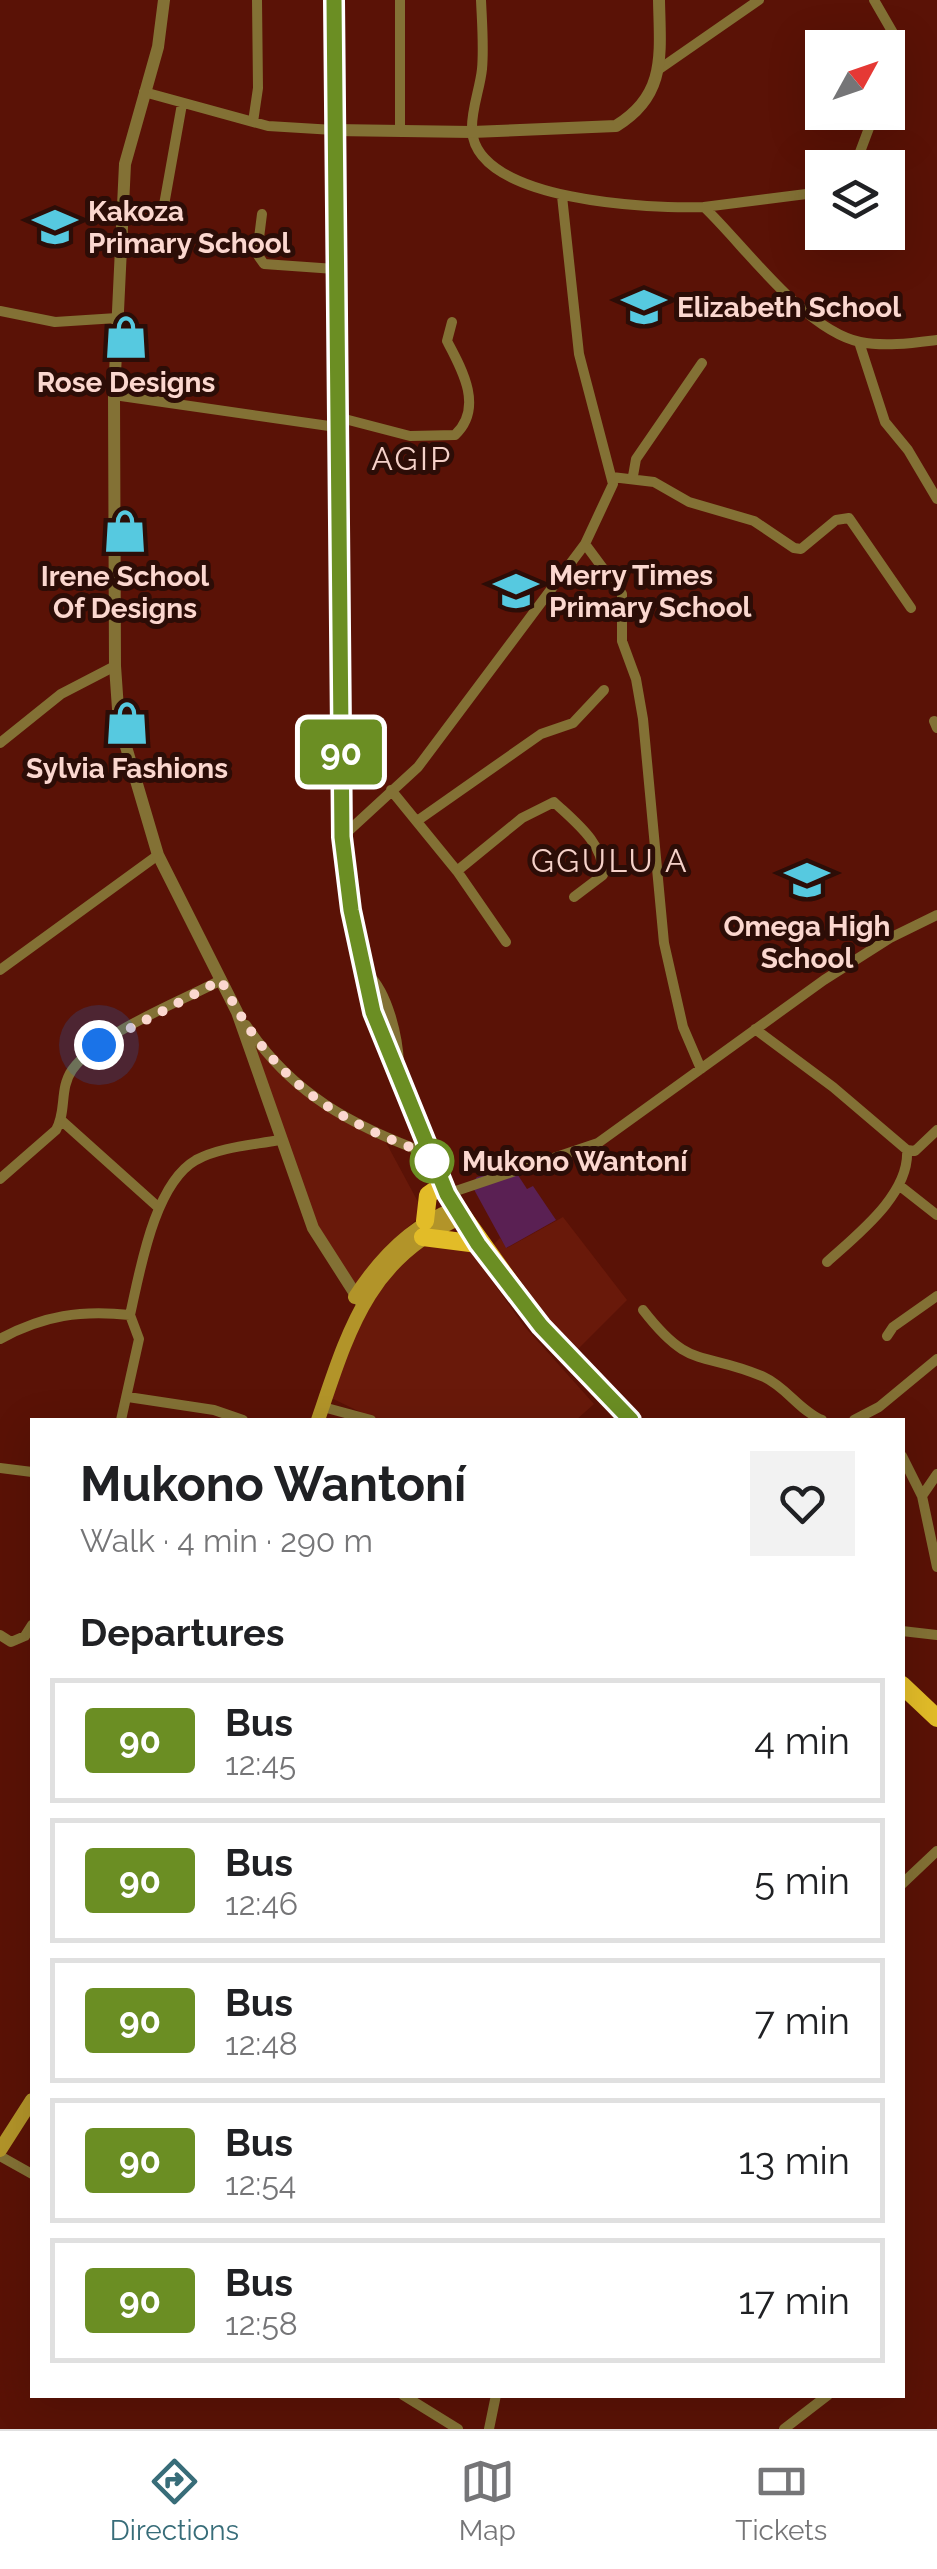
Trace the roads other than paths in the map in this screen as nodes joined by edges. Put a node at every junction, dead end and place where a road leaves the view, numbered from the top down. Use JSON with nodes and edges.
{"nodes":[{"id":1,"x":164,"y":0,"type":"edge"},
{"id":2,"x":256,"y":0,"type":"edge"},
{"id":3,"x":334,"y":0,"type":"edge"},
{"id":4,"x":400,"y":0,"type":"edge"},
{"id":5,"x":481,"y":0,"type":"edge"},
{"id":6,"x":659,"y":0,"type":"edge"},
{"id":7,"x":758,"y":0,"type":"edge"},
{"id":8,"x":874,"y":0,"type":"edge"},
{"id":9,"x":891,"y":30,"type":"edge"},
{"id":10,"x":658,"y":70,"type":"junction"},
{"id":11,"x":144,"y":92,"type":"junction"},
{"id":12,"x":182,"y":104,"type":"junction"},
{"id":13,"x":253,"y":122,"type":"junction"},
{"id":14,"x":334,"y":130,"type":"junction"},
{"id":15,"x":400,"y":130,"type":"junction"},
{"id":16,"x":472,"y":132,"type":"junction"},
{"id":17,"x":805,"y":194,"type":"edge"},
{"id":18,"x":562,"y":196,"type":"junction"},
{"id":19,"x":164,"y":205,"type":"dead end"},
{"id":20,"x":704,"y":207,"type":"junction"},
{"id":21,"x":262,"y":214,"type":"dead end"},
{"id":22,"x":334,"y":269,"type":"junction"},
{"id":23,"x":0,"y":311,"type":"edge"},
{"id":24,"x":116,"y":318,"type":"junction"},
{"id":25,"x":452,"y":322,"type":"dead end"},
{"id":26,"x":937,"y":340,"type":"edge"},
{"id":27,"x":858,"y":342,"type":"junction"},
{"id":28,"x":702,"y":363,"type":"dead end"},
{"id":29,"x":114,"y":396,"type":"junction"},
{"id":30,"x":336,"y":422,"type":"junction"},
{"id":31,"x":633,"y":476,"type":"junction"},
{"id":32,"x":612,"y":477,"type":"junction"},
{"id":33,"x":937,"y":499,"type":"edge"},
{"id":34,"x":585,"y":544,"type":"junction"},
{"id":35,"x":911,"y":608,"type":"dead end"},
{"id":36,"x":115,"y":666,"type":"junction"},
{"id":37,"x":604,"y":690,"type":"dead end"},
{"id":38,"x":0,"y":743,"type":"edge"},
{"id":39,"x":391,"y":790,"type":"junction"},
{"id":40,"x":416,"y":821,"type":"junction"},
{"id":41,"x":342,"y":837,"type":"junction"},
{"id":42,"x":158,"y":855,"type":"junction"},
{"id":43,"x":456,"y":871,"type":"junction"},
{"id":44,"x":574,"y":897,"type":"dead end"},
{"id":45,"x":937,"y":915,"type":"edge"},
{"id":46,"x":506,"y":942,"type":"dead end"},
{"id":47,"x":0,"y":970,"type":"edge"},
{"id":48,"x":221,"y":980,"type":"junction"},
{"id":49,"x":237,"y":1012,"type":"junction"},
{"id":50,"x":754,"y":1029,"type":"junction"},
{"id":51,"x":702,"y":1069,"type":"junction"},
{"id":52,"x":62,"y":1120,"type":"junction"},
{"id":53,"x":937,"y":1130,"type":"edge"},
{"id":54,"x":279,"y":1140,"type":"junction"},
{"id":55,"x":906,"y":1150,"type":"junction"},
{"id":56,"x":429,"y":1154,"type":"junction"},
{"id":57,"x":0,"y":1179,"type":"edge"},
{"id":58,"x":900,"y":1186,"type":"junction"},
{"id":59,"x":451,"y":1201,"type":"junction"},
{"id":60,"x":159,"y":1208,"type":"junction"},
{"id":61,"x":937,"y":1215,"type":"edge"},
{"id":62,"x":424,"y":1229,"type":"junction"},
{"id":63,"x":478,"y":1244,"type":"junction"},
{"id":64,"x":827,"y":1262,"type":"dead end"},
{"id":65,"x":937,"y":1296,"type":"edge"},
{"id":66,"x":359,"y":1304,"type":"junction"},
{"id":67,"x":643,"y":1310,"type":"dead end"},
{"id":68,"x":130,"y":1315,"type":"junction"},
{"id":69,"x":887,"y":1336,"type":"dead end"},
{"id":70,"x":0,"y":1339,"type":"edge"},
{"id":71,"x":937,"y":1360,"type":"edge"},
{"id":72,"x":128,"y":1397,"type":"junction"},
{"id":73,"x":879,"y":1407,"type":"junction"},
{"id":74,"x":320,"y":1414,"type":"edge"},
{"id":75,"x":122,"y":1418,"type":"edge"},
{"id":76,"x":237,"y":1418,"type":"edge"},
{"id":77,"x":354,"y":1418,"type":"edge"},
{"id":78,"x":629,"y":1418,"type":"edge"},
{"id":79,"x":819,"y":1418,"type":"edge"},
{"id":80,"x":858,"y":1418,"type":"edge"},
{"id":81,"x":884,"y":1418,"type":"edge"},
{"id":82,"x":905,"y":1462,"type":"edge"},
{"id":83,"x":0,"y":1468,"type":"edge"},
{"id":84,"x":30,"y":1472,"type":"edge"},
{"id":85,"x":937,"y":1474,"type":"edge"},
{"id":86,"x":922,"y":1496,"type":"junction"},
{"id":87,"x":937,"y":1567,"type":"edge"},
{"id":88,"x":30,"y":1628,"type":"edge"},
{"id":89,"x":905,"y":1631,"type":"edge"},
{"id":90,"x":0,"y":1635,"type":"edge"},
{"id":91,"x":937,"y":1635,"type":"edge"},
{"id":92,"x":912,"y":1703,"type":"edge"},
{"id":93,"x":937,"y":1718,"type":"edge"},
{"id":94,"x":937,"y":1851,"type":"edge"},
{"id":95,"x":905,"y":1881,"type":"edge"},
{"id":96,"x":30,"y":2103,"type":"edge"},
{"id":97,"x":0,"y":2153,"type":"edge"},
{"id":98,"x":30,"y":2173,"type":"edge"},
{"id":99,"x":408,"y":2398,"type":"edge"},
{"id":100,"x":495,"y":2398,"type":"edge"},
{"id":101,"x":824,"y":2398,"type":"edge"},
{"id":102,"x":458,"y":2429,"type":"edge"},
{"id":103,"x":489,"y":2429,"type":"edge"},
{"id":104,"x":784,"y":2429,"type":"edge"}],
"edges":[{"from":1,"to":11,"type":"street"},
{"from":2,"to":13,"type":"street"},
{"from":3,"to":14,"type":"highway"},
{"from":4,"to":15,"type":"street"},
{"from":5,"to":16,"type":"street"},
{"from":6,"to":10,"type":"street"},
{"from":7,"to":10,"type":"street"},
{"from":8,"to":9,"type":"street"},
{"from":10,"to":16,"type":"street"},
{"from":11,"to":12,"type":"street"},
{"from":11,"to":24,"type":"street"},
{"from":12,"to":13,"type":"street"},
{"from":12,"to":19,"type":"street"},
{"from":13,"to":14,"type":"street"},
{"from":14,"to":15,"type":"street"},
{"from":14,"to":22,"type":"highway"},
{"from":15,"to":16,"type":"street"},
{"from":16,"to":18,"type":"street"},
{"from":17,"to":20,"type":"street"},
{"from":18,"to":20,"type":"street"},
{"from":18,"to":32,"type":"street"},
{"from":20,"to":27,"type":"street"},
{"from":21,"to":22,"type":"street"},
{"from":22,"to":30,"type":"highway"},
{"from":23,"to":24,"type":"street"},
{"from":24,"to":29,"type":"street"},
{"from":25,"to":30,"type":"street"},
{"from":26,"to":27,"type":"street"},
{"from":27,"to":33,"type":"street"},
{"from":28,"to":31,"type":"street"},
{"from":29,"to":30,"type":"street"},
{"from":29,"to":36,"type":"street"},
{"from":30,"to":41,"type":"highway"},
{"from":31,"to":32,"type":"street"},
{"from":31,"to":35,"type":"street"},
{"from":32,"to":34,"type":"street"},
{"from":34,"to":39,"type":"street"},
{"from":34,"to":51,"type":"street"},
{"from":36,"to":38,"type":"street"},
{"from":36,"to":42,"type":"street"},
{"from":37,"to":40,"type":"street"},
{"from":39,"to":40,"type":"street"},
{"from":39,"to":41,"type":"street"},
{"from":40,"to":43,"type":"street"},
{"from":41,"to":56,"type":"highway"},
{"from":42,"to":47,"type":"street"},
{"from":42,"to":48,"type":"street"},
{"from":43,"to":44,"type":"street"},
{"from":43,"to":46,"type":"street"},
{"from":45,"to":50,"type":"street"},
{"from":48,"to":49,"type":"street"},
{"from":48,"to":52,"type":"street"},
{"from":49,"to":54,"type":"street"},
{"from":49,"to":56,"type":"street"},
{"from":50,"to":51,"type":"street"},
{"from":50,"to":55,"type":"street"},
{"from":51,"to":59,"type":"street"},
{"from":52,"to":57,"type":"street"},
{"from":52,"to":60,"type":"street"},
{"from":53,"to":55,"type":"street"},
{"from":54,"to":60,"type":"street"},
{"from":54,"to":66,"type":"street"},
{"from":55,"to":58,"type":"street"},
{"from":56,"to":59,"type":"highway"},
{"from":58,"to":61,"type":"street"},
{"from":58,"to":64,"type":"street"},
{"from":59,"to":62,"type":"main road"},
{"from":59,"to":62,"type":"highway"},
{"from":59,"to":63,"type":"highway"},
{"from":60,"to":68,"type":"street"},
{"from":62,"to":63,"type":"highway"},
{"from":62,"to":66,"type":"main road"},
{"from":63,"to":78,"type":"highway"},
{"from":65,"to":69,"type":"street"},
{"from":66,"to":74,"type":"main road"},
{"from":67,"to":79,"type":"street"},
{"from":68,"to":70,"type":"street"},
{"from":68,"to":72,"type":"street"},
{"from":71,"to":73,"type":"street"},
{"from":72,"to":75,"type":"street"},
{"from":72,"to":76,"type":"street"},
{"from":73,"to":80,"type":"street"},
{"from":73,"to":81,"type":"street"},
{"from":74,"to":77,"type":"street"},
{"from":82,"to":86,"type":"street"},
{"from":83,"to":84,"type":"street"},
{"from":85,"to":86,"type":"street"},
{"from":86,"to":87,"type":"street"},
{"from":88,"to":90,"type":"street"},
{"from":89,"to":91,"type":"street"},
{"from":92,"to":93,"type":"highway"},
{"from":94,"to":95,"type":"street"},
{"from":96,"to":97,"type":"main road"},
{"from":97,"to":98,"type":"street"},
{"from":99,"to":102,"type":"street"},
{"from":100,"to":103,"type":"street"},
{"from":101,"to":104,"type":"street"}]}
